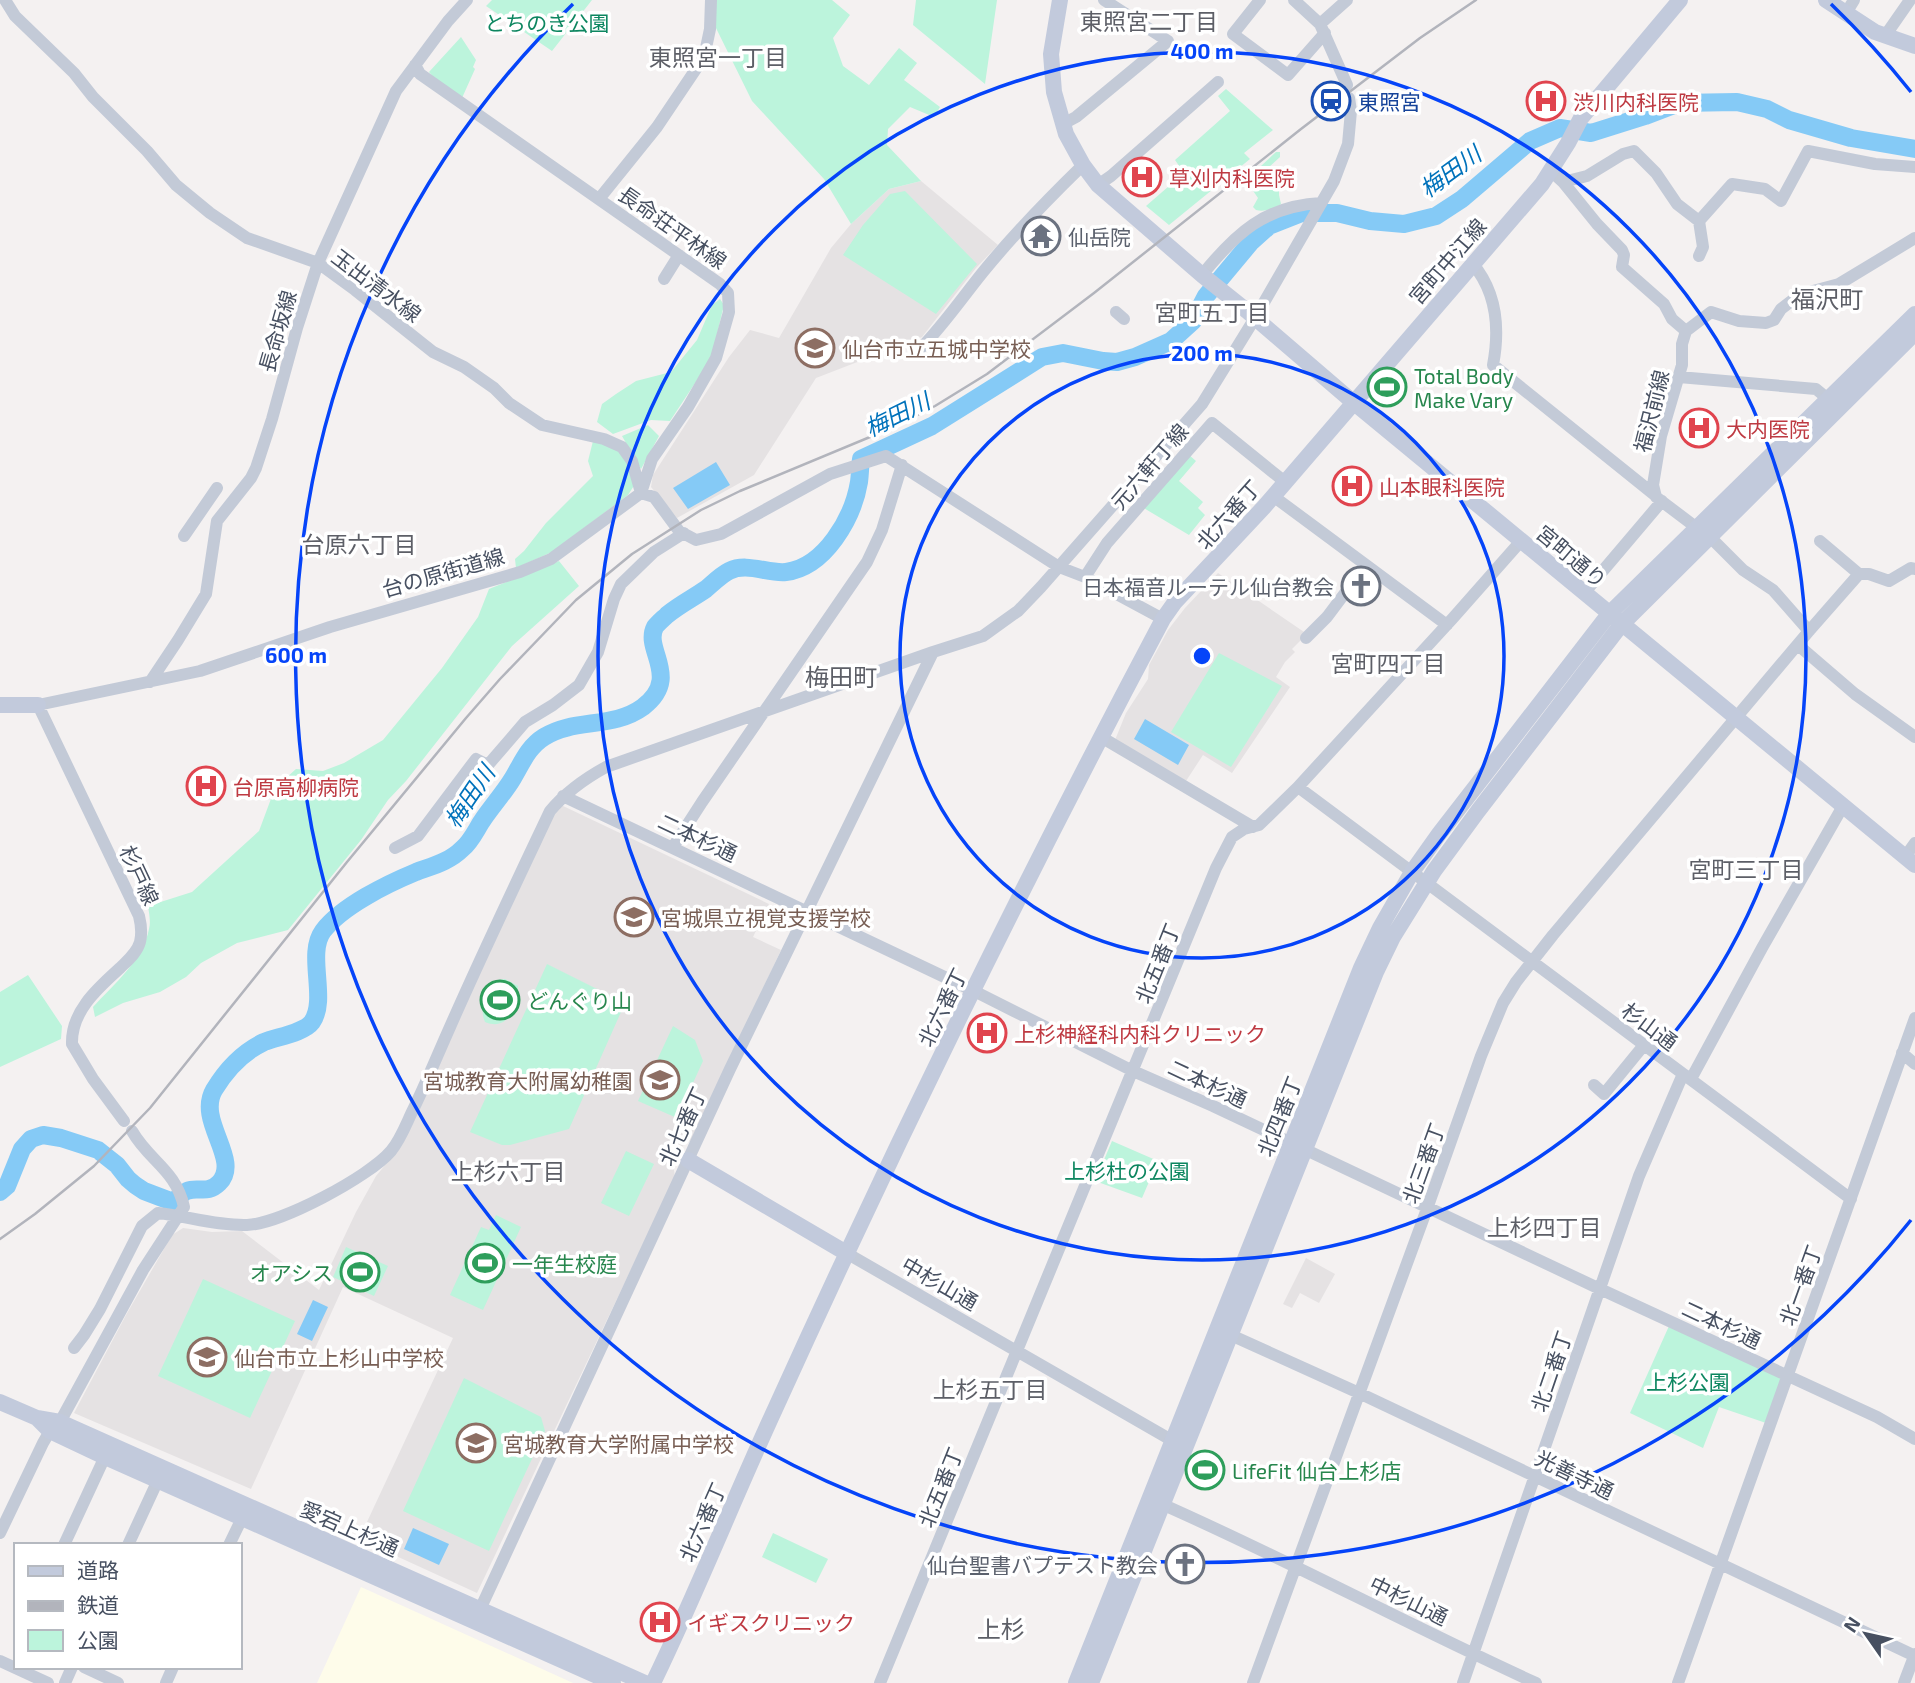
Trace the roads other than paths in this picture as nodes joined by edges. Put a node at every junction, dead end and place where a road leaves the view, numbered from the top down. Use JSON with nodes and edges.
{"nodes":[{"id":1,"x":5,"y":0,"type":"edge"},
{"id":2,"x":467,"y":0,"type":"edge"},
{"id":3,"x":711,"y":0,"type":"edge"},
{"id":4,"x":1060,"y":0,"type":"edge"},
{"id":5,"x":1104,"y":0,"type":"edge"},
{"id":6,"x":1260,"y":0,"type":"edge"},
{"id":7,"x":1294,"y":0,"type":"edge"},
{"id":8,"x":1347,"y":0,"type":"edge"},
{"id":9,"x":1680,"y":0,"type":"edge"},
{"id":10,"x":1826,"y":0,"type":"edge"},
{"id":11,"x":1910,"y":0,"type":"edge"},
{"id":12,"x":1850,"y":6,"type":"edge"},
{"id":13,"x":1322,"y":28,"type":"junction"},
{"id":14,"x":1885,"y":36,"type":"junction"},
{"id":15,"x":1915,"y":46,"type":"edge"},
{"id":16,"x":415,"y":65,"type":"junction"},
{"id":17,"x":1218,"y":82,"type":"dead end"},
{"id":18,"x":1063,"y":124,"type":"junction"},
{"id":19,"x":1083,"y":165,"type":"junction"},
{"id":20,"x":1915,"y":167,"type":"edge"},
{"id":21,"x":1557,"y":176,"type":"junction"},
{"id":22,"x":1098,"y":185,"type":"junction"},
{"id":23,"x":599,"y":199,"type":"junction"},
{"id":24,"x":1320,"y":204,"type":"junction"},
{"id":25,"x":1699,"y":221,"type":"junction"},
{"id":26,"x":1915,"y":238,"type":"edge"},
{"id":27,"x":679,"y":255,"type":"junction"},
{"id":28,"x":1699,"y":256,"type":"dead end"},
{"id":29,"x":1472,"y":263,"type":"junction"},
{"id":30,"x":318,"y":264,"type":"junction"},
{"id":31,"x":1203,"y":276,"type":"junction"},
{"id":32,"x":664,"y":279,"type":"dead end"},
{"id":33,"x":1915,"y":314,"type":"edge"},
{"id":34,"x":1255,"y":318,"type":"junction"},
{"id":35,"x":1686,"y":331,"type":"junction"},
{"id":36,"x":1915,"y":333,"type":"edge"},
{"id":37,"x":922,"y":347,"type":"dead end"},
{"id":38,"x":1679,"y":377,"type":"junction"},
{"id":39,"x":1828,"y":399,"type":"junction"},
{"id":40,"x":1353,"y":402,"type":"junction"},
{"id":41,"x":902,"y":465,"type":"junction"},
{"id":42,"x":1285,"y":482,"type":"junction"},
{"id":43,"x":217,"y":488,"type":"dead end"},
{"id":44,"x":641,"y":493,"type":"junction"},
{"id":45,"x":1273,"y":496,"type":"junction"},
{"id":46,"x":1659,"y":499,"type":"junction"},
{"id":47,"x":202,"y":509,"type":"junction"},
{"id":48,"x":217,"y":521,"type":"junction"},
{"id":49,"x":1703,"y":532,"type":"junction"},
{"id":50,"x":684,"y":533,"type":"junction"},
{"id":51,"x":184,"y":536,"type":"dead end"},
{"id":52,"x":1521,"y":541,"type":"junction"},
{"id":53,"x":1820,"y":541,"type":"dead end"},
{"id":54,"x":1366,"y":565,"type":"junction"},
{"id":55,"x":1059,"y":566,"type":"junction"},
{"id":56,"x":1915,"y":569,"type":"edge"},
{"id":57,"x":1859,"y":574,"type":"junction"},
{"id":58,"x":1084,"y":577,"type":"junction"},
{"id":59,"x":1584,"y":593,"type":"junction"},
{"id":60,"x":1163,"y":619,"type":"junction"},
{"id":61,"x":1615,"y":619,"type":"junction"},
{"id":62,"x":1447,"y":625,"type":"junction"},
{"id":63,"x":1809,"y":631,"type":"junction"},
{"id":64,"x":1306,"y":638,"type":"dead end"},
{"id":65,"x":1798,"y":645,"type":"junction"},
{"id":66,"x":933,"y":652,"type":"junction"},
{"id":67,"x":150,"y":682,"type":"junction"},
{"id":68,"x":0,"y":705,"type":"edge"},
{"id":69,"x":38,"y":705,"type":"junction"},
{"id":70,"x":765,"y":710,"type":"junction"},
{"id":71,"x":1736,"y":718,"type":"junction"},
{"id":72,"x":1101,"y":737,"type":"junction"},
{"id":73,"x":1915,"y":737,"type":"edge"},
{"id":74,"x":1298,"y":787,"type":"junction"},
{"id":75,"x":563,"y":796,"type":"junction"},
{"id":76,"x":1843,"y":806,"type":"junction"},
{"id":77,"x":1253,"y":827,"type":"junction"},
{"id":78,"x":673,"y":847,"type":"junction"},
{"id":79,"x":395,"y":848,"type":"dead end"},
{"id":80,"x":1912,"y":855,"type":"edge"},
{"id":81,"x":1412,"y":872,"type":"junction"},
{"id":82,"x":1426,"y":883,"type":"junction"},
{"id":83,"x":806,"y":911,"type":"junction"},
{"id":84,"x":1532,"y":962,"type":"junction"},
{"id":85,"x":974,"y":991,"type":"junction"},
{"id":86,"x":1915,"y":1018,"type":"edge"},
{"id":87,"x":1644,"y":1045,"type":"junction"},
{"id":88,"x":1902,"y":1053,"type":"junction"},
{"id":89,"x":1915,"y":1064,"type":"edge"},
{"id":90,"x":1133,"y":1071,"type":"junction"},
{"id":91,"x":1687,"y":1077,"type":"junction"},
{"id":92,"x":1594,"y":1085,"type":"dead end"},
{"id":93,"x":1298,"y":1146,"type":"junction"},
{"id":94,"x":688,"y":1160,"type":"junction"},
{"id":95,"x":1852,"y":1199,"type":"junction"},
{"id":96,"x":1428,"y":1206,"type":"junction"},
{"id":97,"x":181,"y":1209,"type":"junction"},
{"id":98,"x":848,"y":1254,"type":"junction"},
{"id":99,"x":1600,"y":1289,"type":"junction"},
{"id":100,"x":1224,"y":1332,"type":"junction"},
{"id":101,"x":74,"y":1348,"type":"dead end"},
{"id":102,"x":1017,"y":1351,"type":"junction"},
{"id":103,"x":1788,"y":1377,"type":"junction"},
{"id":104,"x":1359,"y":1393,"type":"junction"},
{"id":105,"x":0,"y":1402,"type":"edge"},
{"id":106,"x":55,"y":1426,"type":"junction"},
{"id":107,"x":1915,"y":1439,"type":"edge"},
{"id":108,"x":1173,"y":1441,"type":"junction"},
{"id":109,"x":108,"y":1451,"type":"junction"},
{"id":110,"x":1534,"y":1476,"type":"junction"},
{"id":111,"x":158,"y":1480,"type":"junction"},
{"id":112,"x":1156,"y":1502,"type":"junction"},
{"id":113,"x":245,"y":1511,"type":"junction"},
{"id":114,"x":0,"y":1533,"type":"edge"},
{"id":115,"x":65,"y":1543,"type":"edge"},
{"id":116,"x":129,"y":1543,"type":"edge"},
{"id":117,"x":230,"y":1543,"type":"edge"},
{"id":118,"x":1721,"y":1565,"type":"junction"},
{"id":119,"x":1296,"y":1567,"type":"junction"},
{"id":120,"x":478,"y":1615,"type":"junction"},
{"id":121,"x":1473,"y":1654,"type":"junction"},
{"id":122,"x":1915,"y":1655,"type":"edge"},
{"id":123,"x":17,"y":1669,"type":"edge"},
{"id":124,"x":88,"y":1669,"type":"edge"},
{"id":125,"x":48,"y":1683,"type":"edge"},
{"id":126,"x":118,"y":1683,"type":"edge"},
{"id":127,"x":613,"y":1683,"type":"edge"},
{"id":128,"x":645,"y":1683,"type":"edge"},
{"id":129,"x":653,"y":1683,"type":"edge"},
{"id":130,"x":880,"y":1683,"type":"edge"},
{"id":131,"x":1076,"y":1683,"type":"edge"},
{"id":132,"x":1091,"y":1683,"type":"edge"},
{"id":133,"x":1253,"y":1683,"type":"edge"},
{"id":134,"x":1463,"y":1683,"type":"edge"},
{"id":135,"x":1536,"y":1683,"type":"edge"},
{"id":136,"x":1678,"y":1683,"type":"edge"},
{"id":137,"x":1904,"y":1683,"type":"edge"}],
"edges":[{"from":1,"to":30,"type":"street","name":"玉出清水線"},
{"from":2,"to":16,"type":"street","name":"長命坂線"},
{"from":3,"to":23,"type":"street"},
{"from":4,"to":18,"type":"street","name":"宮町通り"},
{"from":5,"to":18,"type":"street"},
{"from":6,"to":13,"type":"street"},
{"from":7,"to":13,"type":"street"},
{"from":8,"to":13,"type":"street"},
{"from":9,"to":21,"type":"street","name":"宮町中江線"},
{"from":10,"to":12,"type":"street"},
{"from":11,"to":14,"type":"street"},
{"from":12,"to":14,"type":"street"},
{"from":13,"to":24,"type":"street"},
{"from":14,"to":15,"type":"street"},
{"from":16,"to":23,"type":"street","name":"長命荘平林線"},
{"from":16,"to":30,"type":"street","name":"長命坂線"},
{"from":17,"to":22,"type":"street"},
{"from":18,"to":19,"type":"street","name":"宮町通り"},
{"from":19,"to":22,"type":"street","name":"宮町通り"},
{"from":19,"to":37,"type":"street"},
{"from":20,"to":25,"type":"street"},
{"from":21,"to":25,"type":"street"},
{"from":21,"to":29,"type":"street","name":"宮町中江線"},
{"from":21,"to":35,"type":"street"},
{"from":22,"to":31,"type":"street","name":"宮町通り"},
{"from":23,"to":27,"type":"street","name":"長命荘平林線"},
{"from":24,"to":31,"type":"street"},
{"from":24,"to":34,"type":"street"},
{"from":25,"to":28,"type":"street"},
{"from":26,"to":35,"type":"street"},
{"from":27,"to":32,"type":"street"},
{"from":27,"to":44,"type":"street","name":"長命荘平林線"},
{"from":29,"to":40,"type":"street","name":"宮町中江線"},
{"from":29,"to":46,"type":"street"},
{"from":30,"to":44,"type":"street","name":"玉出清水線"},
{"from":30,"to":48,"type":"street","name":"長命坂線"},
{"from":31,"to":34,"type":"street","name":"宮町通り"},
{"from":33,"to":39,"type":"street"},
{"from":34,"to":40,"type":"street","name":"宮町通り"},
{"from":34,"to":55,"type":"street"},
{"from":35,"to":38,"type":"street","name":"福沢前線"},
{"from":36,"to":49,"type":"street"},
{"from":38,"to":39,"type":"street"},
{"from":38,"to":46,"type":"street","name":"福沢前線"},
{"from":39,"to":49,"type":"street"},
{"from":40,"to":42,"type":"street","name":"北六番丁"},
{"from":40,"to":52,"type":"street","name":"宮町通り"},
{"from":41,"to":50,"type":"street"},
{"from":41,"to":55,"type":"street"},
{"from":41,"to":70,"type":"street"},
{"from":42,"to":45,"type":"street","name":"北六番丁"},
{"from":42,"to":58,"type":"street","name":"元六軒丁線"},
{"from":43,"to":47,"type":"street"},
{"from":44,"to":50,"type":"street"},
{"from":44,"to":67,"type":"street","name":"台の原街道線"},
{"from":45,"to":54,"type":"street"},
{"from":45,"to":60,"type":"street","name":"北六番丁"},
{"from":46,"to":49,"type":"street"},
{"from":46,"to":59,"type":"street"},
{"from":47,"to":48,"type":"street"},
{"from":47,"to":51,"type":"street"},
{"from":48,"to":67,"type":"street","name":"長命坂線"},
{"from":49,"to":61,"type":"street"},
{"from":49,"to":63,"type":"street"},
{"from":50,"to":79,"type":"street"},
{"from":52,"to":59,"type":"street","name":"宮町通り"},
{"from":52,"to":62,"type":"street","name":"北五番丁"},
{"from":53,"to":57,"type":"street"},
{"from":54,"to":62,"type":"street"},
{"from":54,"to":64,"type":"street"},
{"from":55,"to":58,"type":"street"},
{"from":55,"to":66,"type":"street"},
{"from":56,"to":57,"type":"street"},
{"from":57,"to":63,"type":"street","name":"北三番丁"},
{"from":58,"to":60,"type":"street"},
{"from":59,"to":61,"type":"street","name":"宮町通り"},
{"from":60,"to":72,"type":"street","name":"北六番丁"},
{"from":61,"to":71,"type":"street","name":"宮町通り"},
{"from":61,"to":81,"type":"street","name":"北四番丁"},
{"from":61,"to":82,"type":"street","name":"北四番丁"},
{"from":62,"to":74,"type":"street","name":"北五番丁"},
{"from":63,"to":65,"type":"street","name":"北三番丁"},
{"from":65,"to":71,"type":"street","name":"北三番丁"},
{"from":65,"to":73,"type":"street"},
{"from":66,"to":70,"type":"street"},
{"from":66,"to":83,"type":"street","name":"北七番丁"},
{"from":67,"to":69,"type":"street","name":"台の原街道線"},
{"from":68,"to":69,"type":"street","name":"台の原街道線"},
{"from":69,"to":97,"type":"street","name":"杉戸線"},
{"from":70,"to":75,"type":"street"},
{"from":70,"to":78,"type":"street"},
{"from":71,"to":76,"type":"street","name":"宮町通り"},
{"from":71,"to":84,"type":"street","name":"北三番丁"},
{"from":72,"to":77,"type":"street"},
{"from":72,"to":85,"type":"street","name":"北六番丁"},
{"from":74,"to":77,"type":"street","name":"北五番丁"},
{"from":74,"to":81,"type":"street","name":"杉山通"},
{"from":75,"to":78,"type":"street","name":"二本杉通"},
{"from":75,"to":97,"type":"street"},
{"from":76,"to":80,"type":"street","name":"宮町通り"},
{"from":76,"to":91,"type":"street","name":"北二番丁"},
{"from":77,"to":90,"type":"street","name":"北五番丁"},
{"from":78,"to":83,"type":"street","name":"二本杉通"},
{"from":81,"to":82,"type":"street","name":"杉山通"},
{"from":81,"to":93,"type":"street","name":"北四番丁"},
{"from":82,"to":84,"type":"street","name":"杉山通"},
{"from":82,"to":93,"type":"street","name":"北四番丁"},
{"from":83,"to":85,"type":"street","name":"二本杉通"},
{"from":83,"to":94,"type":"street","name":"北七番丁"},
{"from":84,"to":87,"type":"street","name":"杉山通"},
{"from":84,"to":96,"type":"street","name":"北三番丁"},
{"from":85,"to":90,"type":"street","name":"二本杉通"},
{"from":85,"to":98,"type":"street","name":"北六番丁"},
{"from":86,"to":88,"type":"street","name":"北一番丁"},
{"from":87,"to":91,"type":"street","name":"杉山通"},
{"from":87,"to":92,"type":"street"},
{"from":88,"to":89,"type":"street"},
{"from":88,"to":95,"type":"street","name":"北一番丁"},
{"from":90,"to":93,"type":"street","name":"二本杉通"},
{"from":90,"to":102,"type":"street","name":"北五番丁"},
{"from":91,"to":95,"type":"street","name":"杉山通"},
{"from":91,"to":99,"type":"street","name":"北二番丁"},
{"from":93,"to":96,"type":"street","name":"二本杉通"},
{"from":93,"to":100,"type":"street","name":"北四番丁"},
{"from":94,"to":98,"type":"street","name":"中杉山通"},
{"from":94,"to":120,"type":"street","name":"北七番丁"},
{"from":95,"to":103,"type":"street","name":"北一番丁"},
{"from":96,"to":99,"type":"street","name":"二本杉通"},
{"from":96,"to":104,"type":"street","name":"北三番丁"},
{"from":97,"to":101,"type":"street"},
{"from":97,"to":106,"type":"street"},
{"from":98,"to":102,"type":"street","name":"中杉山通"},
{"from":98,"to":129,"type":"street","name":"北六番丁"},
{"from":99,"to":103,"type":"street","name":"二本杉通"},
{"from":99,"to":110,"type":"street","name":"北二番丁"},
{"from":100,"to":104,"type":"street","name":"光善寺通"},
{"from":100,"to":108,"type":"street","name":"北四番丁"},
{"from":100,"to":112,"type":"street","name":"北四番丁"},
{"from":102,"to":108,"type":"street","name":"中杉山通"},
{"from":102,"to":130,"type":"street","name":"北五番丁"},
{"from":103,"to":107,"type":"street","name":"二本杉通"},
{"from":103,"to":118,"type":"street","name":"北一番丁"},
{"from":104,"to":110,"type":"street","name":"光善寺通"},
{"from":104,"to":119,"type":"street","name":"北三番丁"},
{"from":105,"to":106,"type":"street","name":"愛宕上杉通"},
{"from":106,"to":109,"type":"street","name":"愛宕上杉通"},
{"from":106,"to":114,"type":"street"},
{"from":108,"to":112,"type":"street","name":"北四番丁"},
{"from":109,"to":111,"type":"street","name":"愛宕上杉通"},
{"from":109,"to":113,"type":"street","name":"愛宕上杉通"},
{"from":109,"to":115,"type":"street"},
{"from":110,"to":118,"type":"street","name":"光善寺通"},
{"from":110,"to":121,"type":"street","name":"北二番丁"},
{"from":111,"to":113,"type":"street","name":"愛宕上杉通"},
{"from":111,"to":116,"type":"street"},
{"from":112,"to":119,"type":"street","name":"中杉山通"},
{"from":112,"to":131,"type":"street","name":"北四番丁"},
{"from":112,"to":132,"type":"street","name":"北四番丁"},
{"from":113,"to":117,"type":"street"},
{"from":113,"to":120,"type":"street","name":"愛宕上杉通"},
{"from":118,"to":122,"type":"street","name":"光善寺通"},
{"from":118,"to":136,"type":"street","name":"北一番丁"},
{"from":119,"to":121,"type":"street","name":"中杉山通"},
{"from":119,"to":133,"type":"street","name":"北三番丁"},
{"from":120,"to":127,"type":"street","name":"愛宕上杉通"},
{"from":120,"to":128,"type":"street","name":"愛宕上杉通"},
{"from":121,"to":134,"type":"street","name":"北二番丁"},
{"from":121,"to":135,"type":"street","name":"中杉山通"},
{"from":122,"to":137,"type":"street"},
{"from":123,"to":125,"type":"street"},
{"from":124,"to":126,"type":"street"}]}
